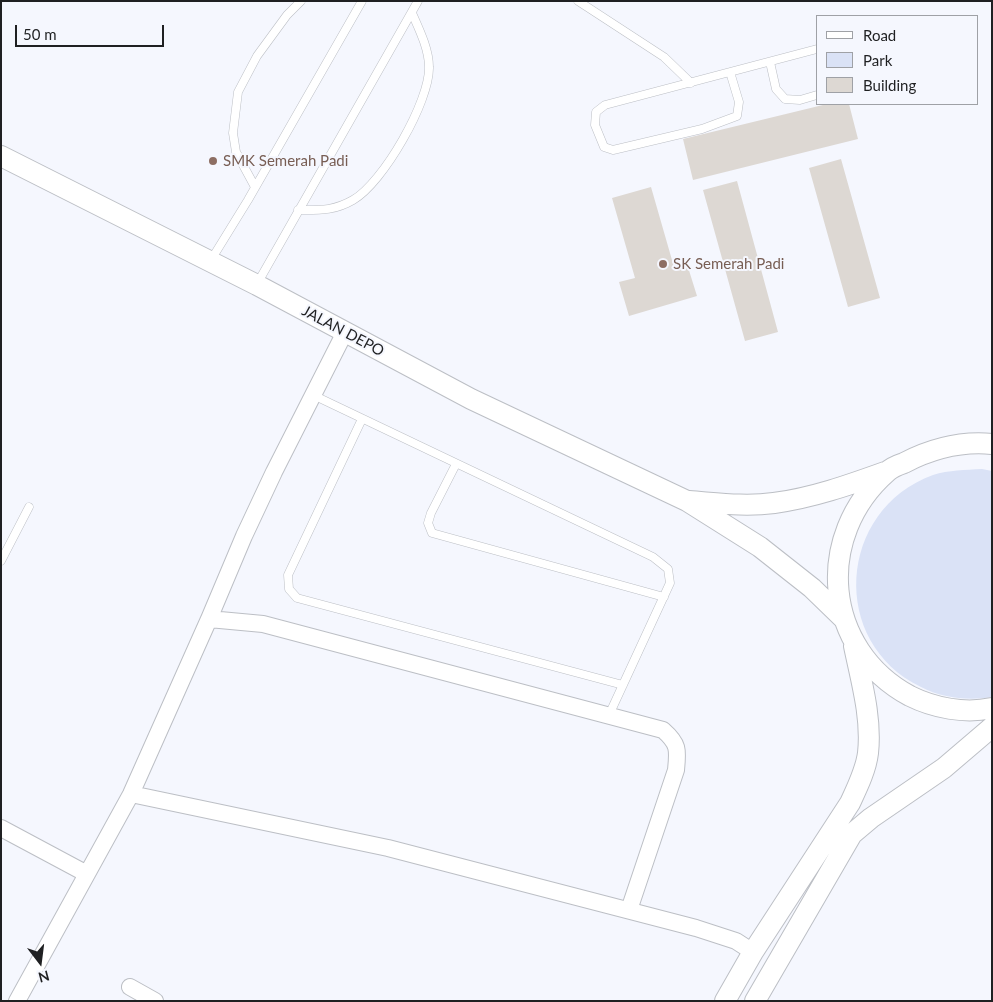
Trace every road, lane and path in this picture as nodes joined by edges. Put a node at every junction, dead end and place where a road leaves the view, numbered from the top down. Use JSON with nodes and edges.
{"nodes":[{"id":1,"x":301,"y":1,"type":"edge"},
{"id":2,"x":362,"y":1,"type":"edge"},
{"id":3,"x":418,"y":1,"type":"edge"},
{"id":4,"x":578,"y":1,"type":"edge"},
{"id":5,"x":412,"y":13,"type":"junction"},
{"id":6,"x":816,"y":49,"type":"edge"},
{"id":7,"x":770,"y":62,"type":"junction"},
{"id":8,"x":730,"y":72,"type":"junction"},
{"id":9,"x":691,"y":82,"type":"junction"},
{"id":10,"x":816,"y":95,"type":"edge"},
{"id":11,"x":1,"y":156,"type":"edge"},
{"id":12,"x":255,"y":187,"type":"junction"},
{"id":13,"x":298,"y":210,"type":"junction"},
{"id":14,"x":210,"y":262,"type":"junction"},
{"id":15,"x":257,"y":285,"type":"junction"},
{"id":16,"x":345,"y":332,"type":"junction"},
{"id":17,"x":313,"y":395,"type":"junction"},
{"id":18,"x":362,"y":419,"type":"junction"},
{"id":19,"x":991,"y":442,"type":"edge"},
{"id":20,"x":456,"y":464,"type":"junction"},
{"id":21,"x":888,"y":470,"type":"junction"},
{"id":22,"x":687,"y":501,"type":"junction"},
{"id":23,"x":29,"y":507,"type":"dead end"},
{"id":24,"x":1,"y":560,"type":"edge"},
{"id":25,"x":664,"y":597,"type":"junction"},
{"id":26,"x":209,"y":619,"type":"junction"},
{"id":27,"x":844,"y":619,"type":"junction"},
{"id":28,"x":854,"y":642,"type":"junction"},
{"id":29,"x":623,"y":685,"type":"junction"},
{"id":30,"x":992,"y":708,"type":"edge"},
{"id":31,"x":608,"y":716,"type":"junction"},
{"id":32,"x":992,"y":728,"type":"edge"},
{"id":33,"x":131,"y":794,"type":"junction"},
{"id":34,"x":1,"y":828,"type":"edge"},
{"id":35,"x":844,"y":829,"type":"junction"},
{"id":36,"x":86,"y":874,"type":"junction"},
{"id":37,"x":629,"y":910,"type":"junction"},
{"id":38,"x":753,"y":952,"type":"junction"},
{"id":39,"x":130,"y":987,"type":"dead end"},
{"id":40,"x":17,"y":1001,"type":"edge"},
{"id":41,"x":155,"y":1001,"type":"edge"},
{"id":42,"x":725,"y":1001,"type":"edge"},
{"id":43,"x":755,"y":1001,"type":"edge"}],
"edges":[{"from":1,"to":12,"type":"lane"},
{"from":2,"to":12,"type":"lane"},
{"from":3,"to":5,"type":"lane"},
{"from":4,"to":9,"type":"lane"},
{"from":5,"to":13,"type":"lane"},
{"from":5,"to":13,"type":"lane"},
{"from":6,"to":7,"type":"lane"},
{"from":7,"to":8,"type":"lane"},
{"from":7,"to":10,"type":"lane"},
{"from":8,"to":9,"type":"lane"},
{"from":8,"to":9,"type":"lane"},
{"from":11,"to":14,"type":"street","name":"JALAN DEPO"},
{"from":12,"to":14,"type":"lane"},
{"from":13,"to":15,"type":"lane"},
{"from":14,"to":15,"type":"street","name":"JALAN DEPO"},
{"from":15,"to":16,"type":"street","name":"JALAN DEPO"},
{"from":16,"to":17,"type":"street"},
{"from":16,"to":22,"type":"street","name":"JALAN DEPO"},
{"from":17,"to":18,"type":"lane"},
{"from":17,"to":26,"type":"street"},
{"from":18,"to":20,"type":"lane"},
{"from":18,"to":29,"type":"lane"},
{"from":19,"to":21,"type":"street"},
{"from":20,"to":25,"type":"lane"},
{"from":20,"to":25,"type":"lane"},
{"from":21,"to":22,"type":"street"},
{"from":21,"to":27,"type":"street"},
{"from":22,"to":27,"type":"street"},
{"from":23,"to":24,"type":"lane"},
{"from":25,"to":29,"type":"lane"},
{"from":26,"to":31,"type":"street"},
{"from":26,"to":33,"type":"street"},
{"from":27,"to":28,"type":"street"},
{"from":28,"to":30,"type":"street"},
{"from":28,"to":35,"type":"street"},
{"from":29,"to":31,"type":"lane"},
{"from":31,"to":37,"type":"street"},
{"from":32,"to":35,"type":"street"},
{"from":33,"to":36,"type":"street"},
{"from":33,"to":37,"type":"street"},
{"from":34,"to":36,"type":"street"},
{"from":35,"to":38,"type":"street"},
{"from":35,"to":43,"type":"street"},
{"from":36,"to":40,"type":"street"},
{"from":37,"to":38,"type":"street"},
{"from":38,"to":42,"type":"street"},
{"from":39,"to":41,"type":"street"}]}
